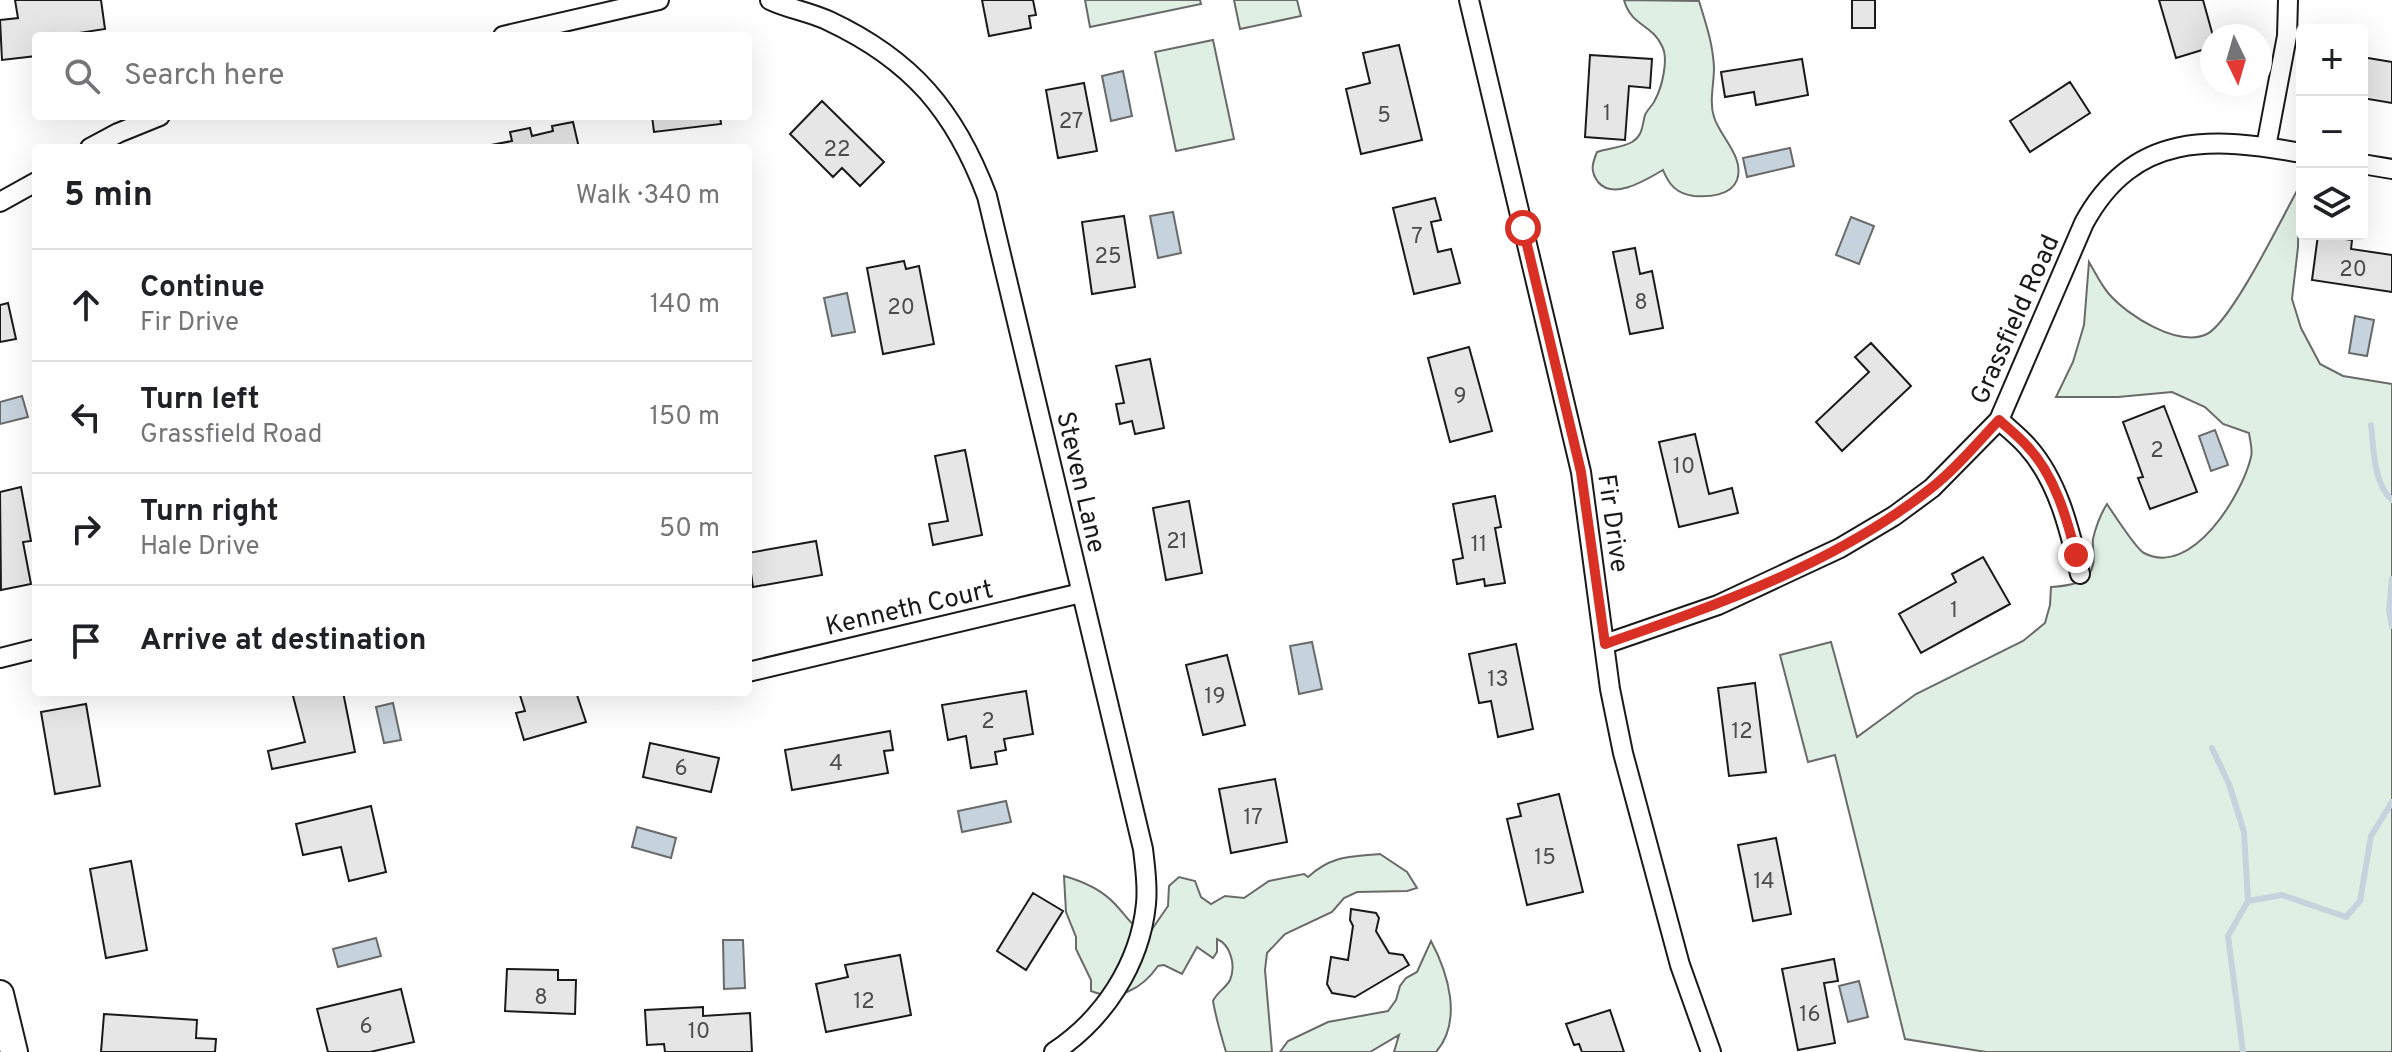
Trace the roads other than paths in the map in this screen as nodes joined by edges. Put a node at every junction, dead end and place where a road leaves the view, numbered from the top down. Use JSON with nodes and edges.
{"nodes":[{"id":1,"x":659,"y":0,"type":"edge"},
{"id":2,"x":770,"y":0,"type":"edge"},
{"id":3,"x":1469,"y":0,"type":"edge"},
{"id":4,"x":2288,"y":0,"type":"edge"},
{"id":5,"x":520,"y":32,"type":"edge"},
{"id":6,"x":150,"y":120,"type":"edge"},
{"id":7,"x":97,"y":144,"type":"edge"},
{"id":8,"x":2266,"y":147,"type":"junction"},
{"id":9,"x":2296,"y":152,"type":"edge"},
{"id":10,"x":2368,"y":165,"type":"edge"},
{"id":11,"x":2392,"y":169,"type":"edge"},
{"id":12,"x":32,"y":184,"type":"edge"},
{"id":13,"x":0,"y":202,"type":"edge"},
{"id":14,"x":1999,"y":420,"type":"junction"},
{"id":15,"x":2080,"y":574,"type":"dead end"},
{"id":16,"x":1081,"y":593,"type":"junction"},
{"id":17,"x":1605,"y":644,"type":"junction"},
{"id":18,"x":32,"y":650,"type":"edge"},
{"id":19,"x":0,"y":658,"type":"edge"},
{"id":20,"x":752,"y":671,"type":"edge"},
{"id":21,"x":0,"y":994,"type":"edge"},
{"id":22,"x":14,"y":1052,"type":"edge"},
{"id":23,"x":1054,"y":1052,"type":"edge"},
{"id":24,"x":1711,"y":1052,"type":"edge"}],
"edges":[{"from":1,"to":5,"type":"street"},
{"from":2,"to":16,"type":"street","name":"Steven Lane"},
{"from":3,"to":17,"type":"street","name":"Fir Drive"},
{"from":4,"to":8,"type":"street"},
{"from":6,"to":7,"type":"street"},
{"from":8,"to":9,"type":"street","name":"Grassfield Road"},
{"from":8,"to":14,"type":"street","name":"Grassfield Road"},
{"from":10,"to":11,"type":"street"},
{"from":12,"to":13,"type":"street"},
{"from":14,"to":15,"type":"street"},
{"from":14,"to":17,"type":"street","name":"Grassfield Road"},
{"from":16,"to":20,"type":"street","name":"Kenneth Court"},
{"from":16,"to":23,"type":"street","name":"Steven Lane"},
{"from":17,"to":24,"type":"street","name":"Fir Drive"},
{"from":18,"to":19,"type":"street"},
{"from":21,"to":22,"type":"main road"}]}
